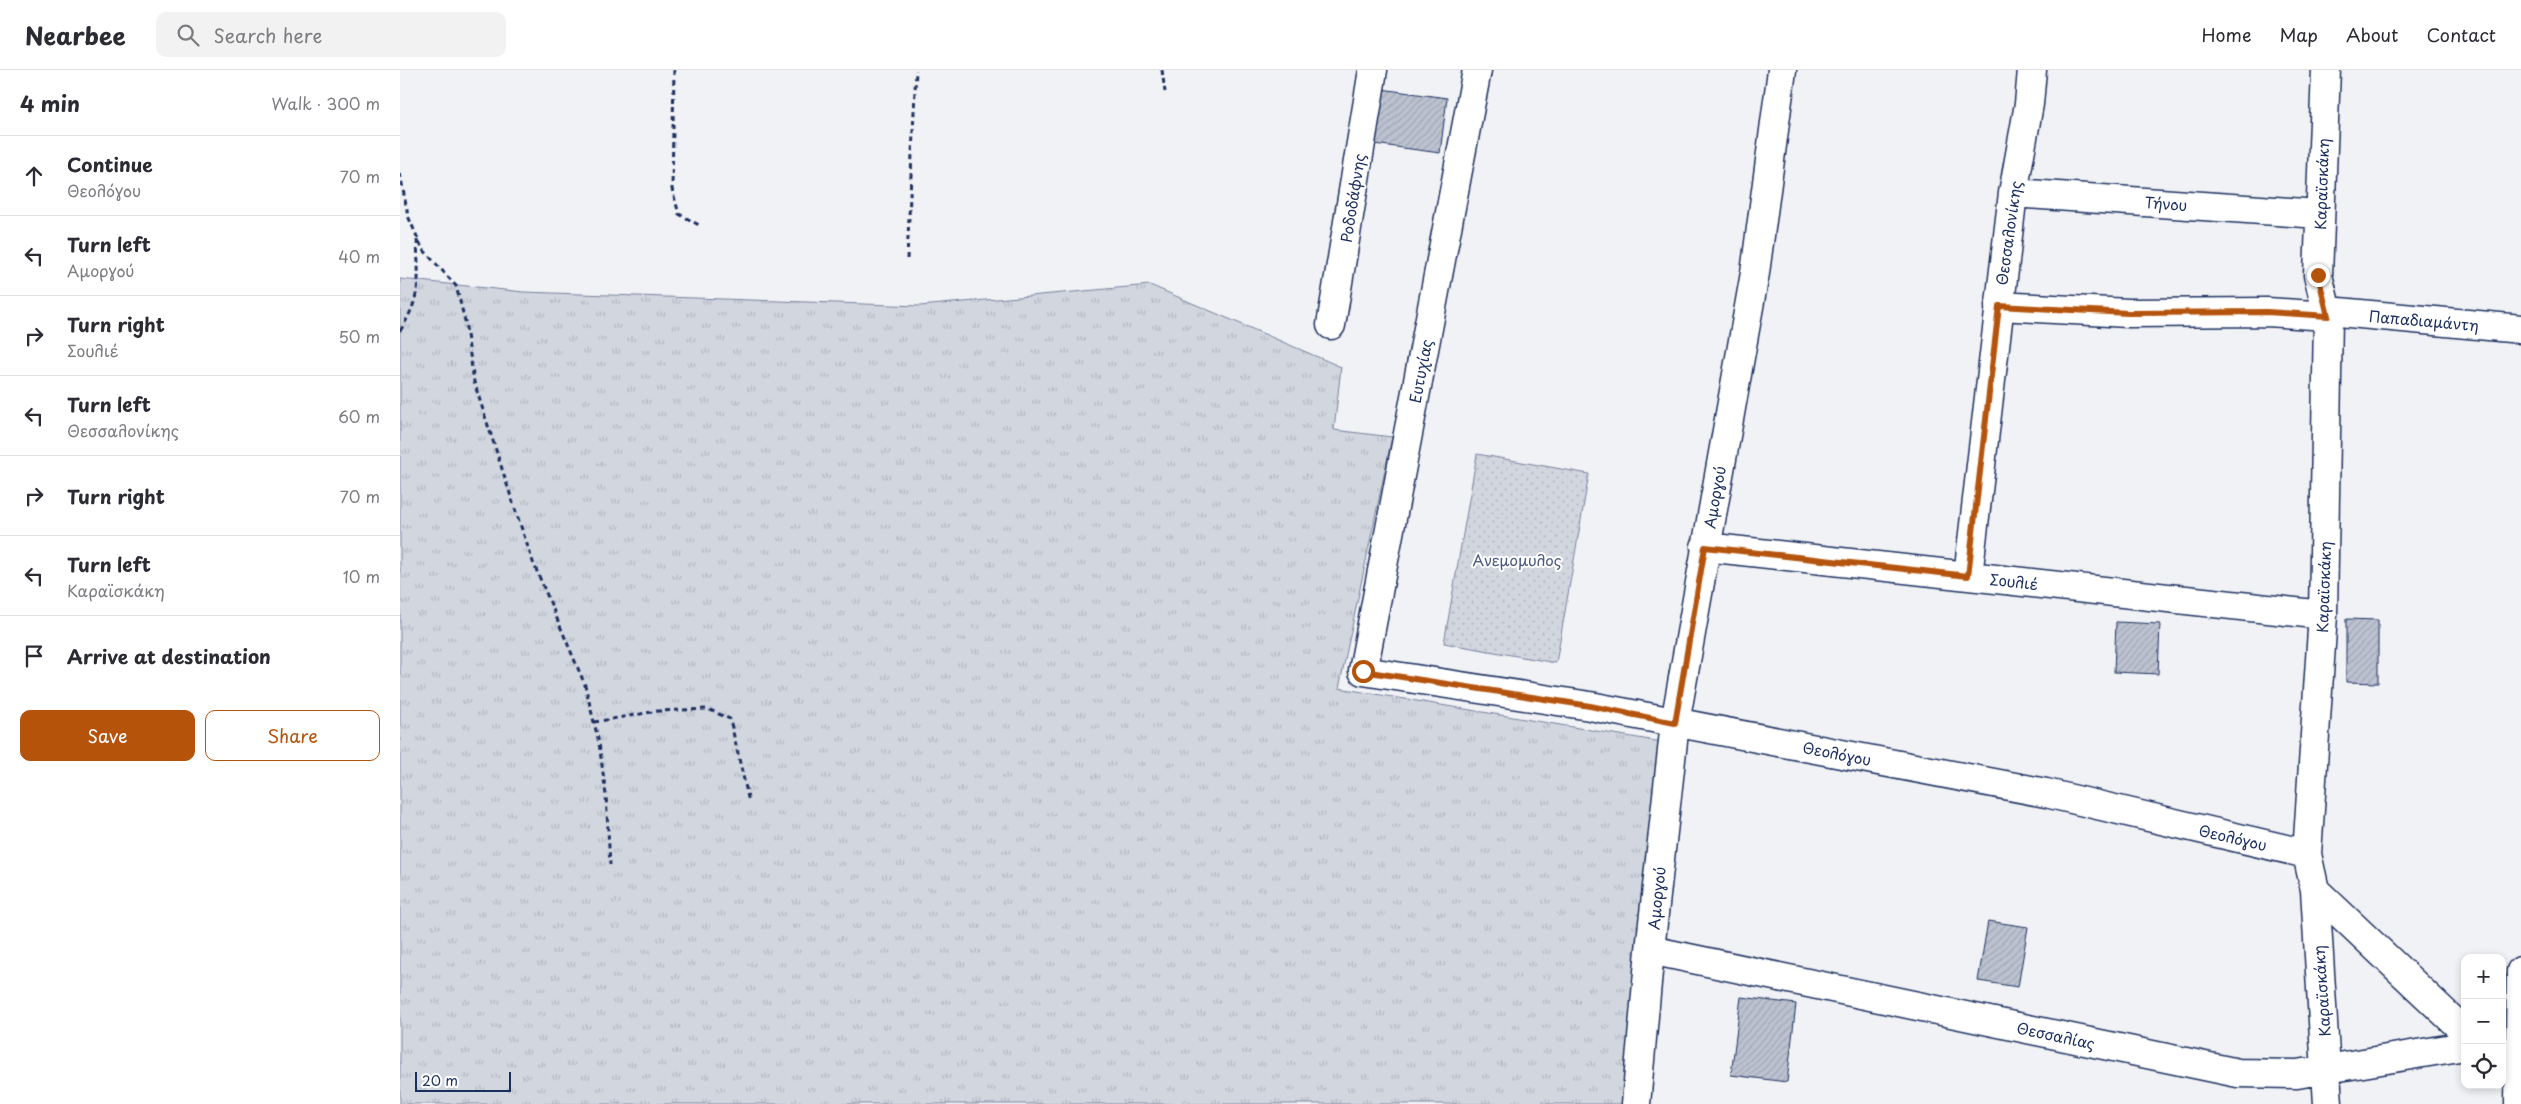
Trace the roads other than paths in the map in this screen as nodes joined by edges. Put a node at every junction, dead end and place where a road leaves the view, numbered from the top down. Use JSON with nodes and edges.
{"nodes":[{"id":1,"x":1373,"y":70,"type":"edge"},
{"id":2,"x":1477,"y":70,"type":"edge"},
{"id":3,"x":1782,"y":70,"type":"edge"},
{"id":4,"x":2032,"y":70,"type":"edge"},
{"id":5,"x":2326,"y":70,"type":"edge"},
{"id":6,"x":2013,"y":193,"type":"junction"},
{"id":7,"x":2319,"y":214,"type":"junction"},
{"id":8,"x":1999,"y":306,"type":"junction"},
{"id":9,"x":2328,"y":314,"type":"junction"},
{"id":10,"x":1331,"y":326,"type":"dead end"},
{"id":11,"x":2521,"y":329,"type":"edge"},
{"id":12,"x":1705,"y":547,"type":"junction"},
{"id":13,"x":1968,"y":576,"type":"junction"},
{"id":14,"x":2322,"y":615,"type":"junction"},
{"id":15,"x":1363,"y":671,"type":"joint"},
{"id":16,"x":1675,"y":723,"type":"junction"},
{"id":17,"x":2307,"y":854,"type":"junction"},
{"id":18,"x":2315,"y":890,"type":"junction"},
{"id":19,"x":1650,"y":950,"type":"junction"},
{"id":20,"x":2521,"y":971,"type":"edge"},
{"id":21,"x":2461,"y":1028,"type":"edge"},
{"id":22,"x":2514,"y":1037,"type":"edge"},
{"id":23,"x":2461,"y":1047,"type":"edge"},
{"id":24,"x":2326,"y":1068,"type":"junction"},
{"id":25,"x":1636,"y":1104,"type":"edge"},
{"id":26,"x":2328,"y":1104,"type":"edge"},
{"id":27,"x":2519,"y":1104,"type":"edge"}],
"edges":[{"from":1,"to":10,"type":"street","name":"Ροδοδάφνης"},
{"from":2,"to":15,"type":"street","name":"Ευτυχίας"},
{"from":3,"to":12,"type":"street","name":"Αμοργού"},
{"from":4,"to":6,"type":"street","name":"Θεσσαλονίκης"},
{"from":5,"to":7,"type":"street","name":"Καραϊσκάκη"},
{"from":6,"to":7,"type":"street","name":"Τήνου"},
{"from":6,"to":8,"type":"street","name":"Θεσσαλονίκης"},
{"from":7,"to":9,"type":"street","name":"Καραϊσκάκη"},
{"from":8,"to":9,"type":"street","name":"Παπαδιαμάντη"},
{"from":8,"to":13,"type":"street","name":"Θεσσαλονίκης"},
{"from":9,"to":11,"type":"street","name":"Παπαδιαμάντη"},
{"from":9,"to":14,"type":"street","name":"Καραϊσκάκη"},
{"from":12,"to":13,"type":"street","name":"Σουλιέ"},
{"from":12,"to":16,"type":"street","name":"Αμοργού"},
{"from":13,"to":14,"type":"street","name":"Σουλιέ"},
{"from":14,"to":17,"type":"street","name":"Καραϊσκάκη"},
{"from":15,"to":16,"type":"street","name":"Θεολόγου"},
{"from":16,"to":17,"type":"street","name":"Θεολόγου"},
{"from":16,"to":19,"type":"street","name":"Αμοργού"},
{"from":17,"to":18,"type":"street","name":"Καραϊσκάκη"},
{"from":18,"to":21,"type":"street"},
{"from":18,"to":24,"type":"street","name":"Καραϊσκάκη"},
{"from":19,"to":24,"type":"street","name":"Θεσσαλίας"},
{"from":19,"to":25,"type":"street","name":"Αμοργού"},
{"from":20,"to":22,"type":"street"},
{"from":22,"to":27,"type":"street"},
{"from":23,"to":24,"type":"street","name":"Θεσσαλίας"},
{"from":24,"to":26,"type":"street","name":"Καραϊσκάκη"}]}
